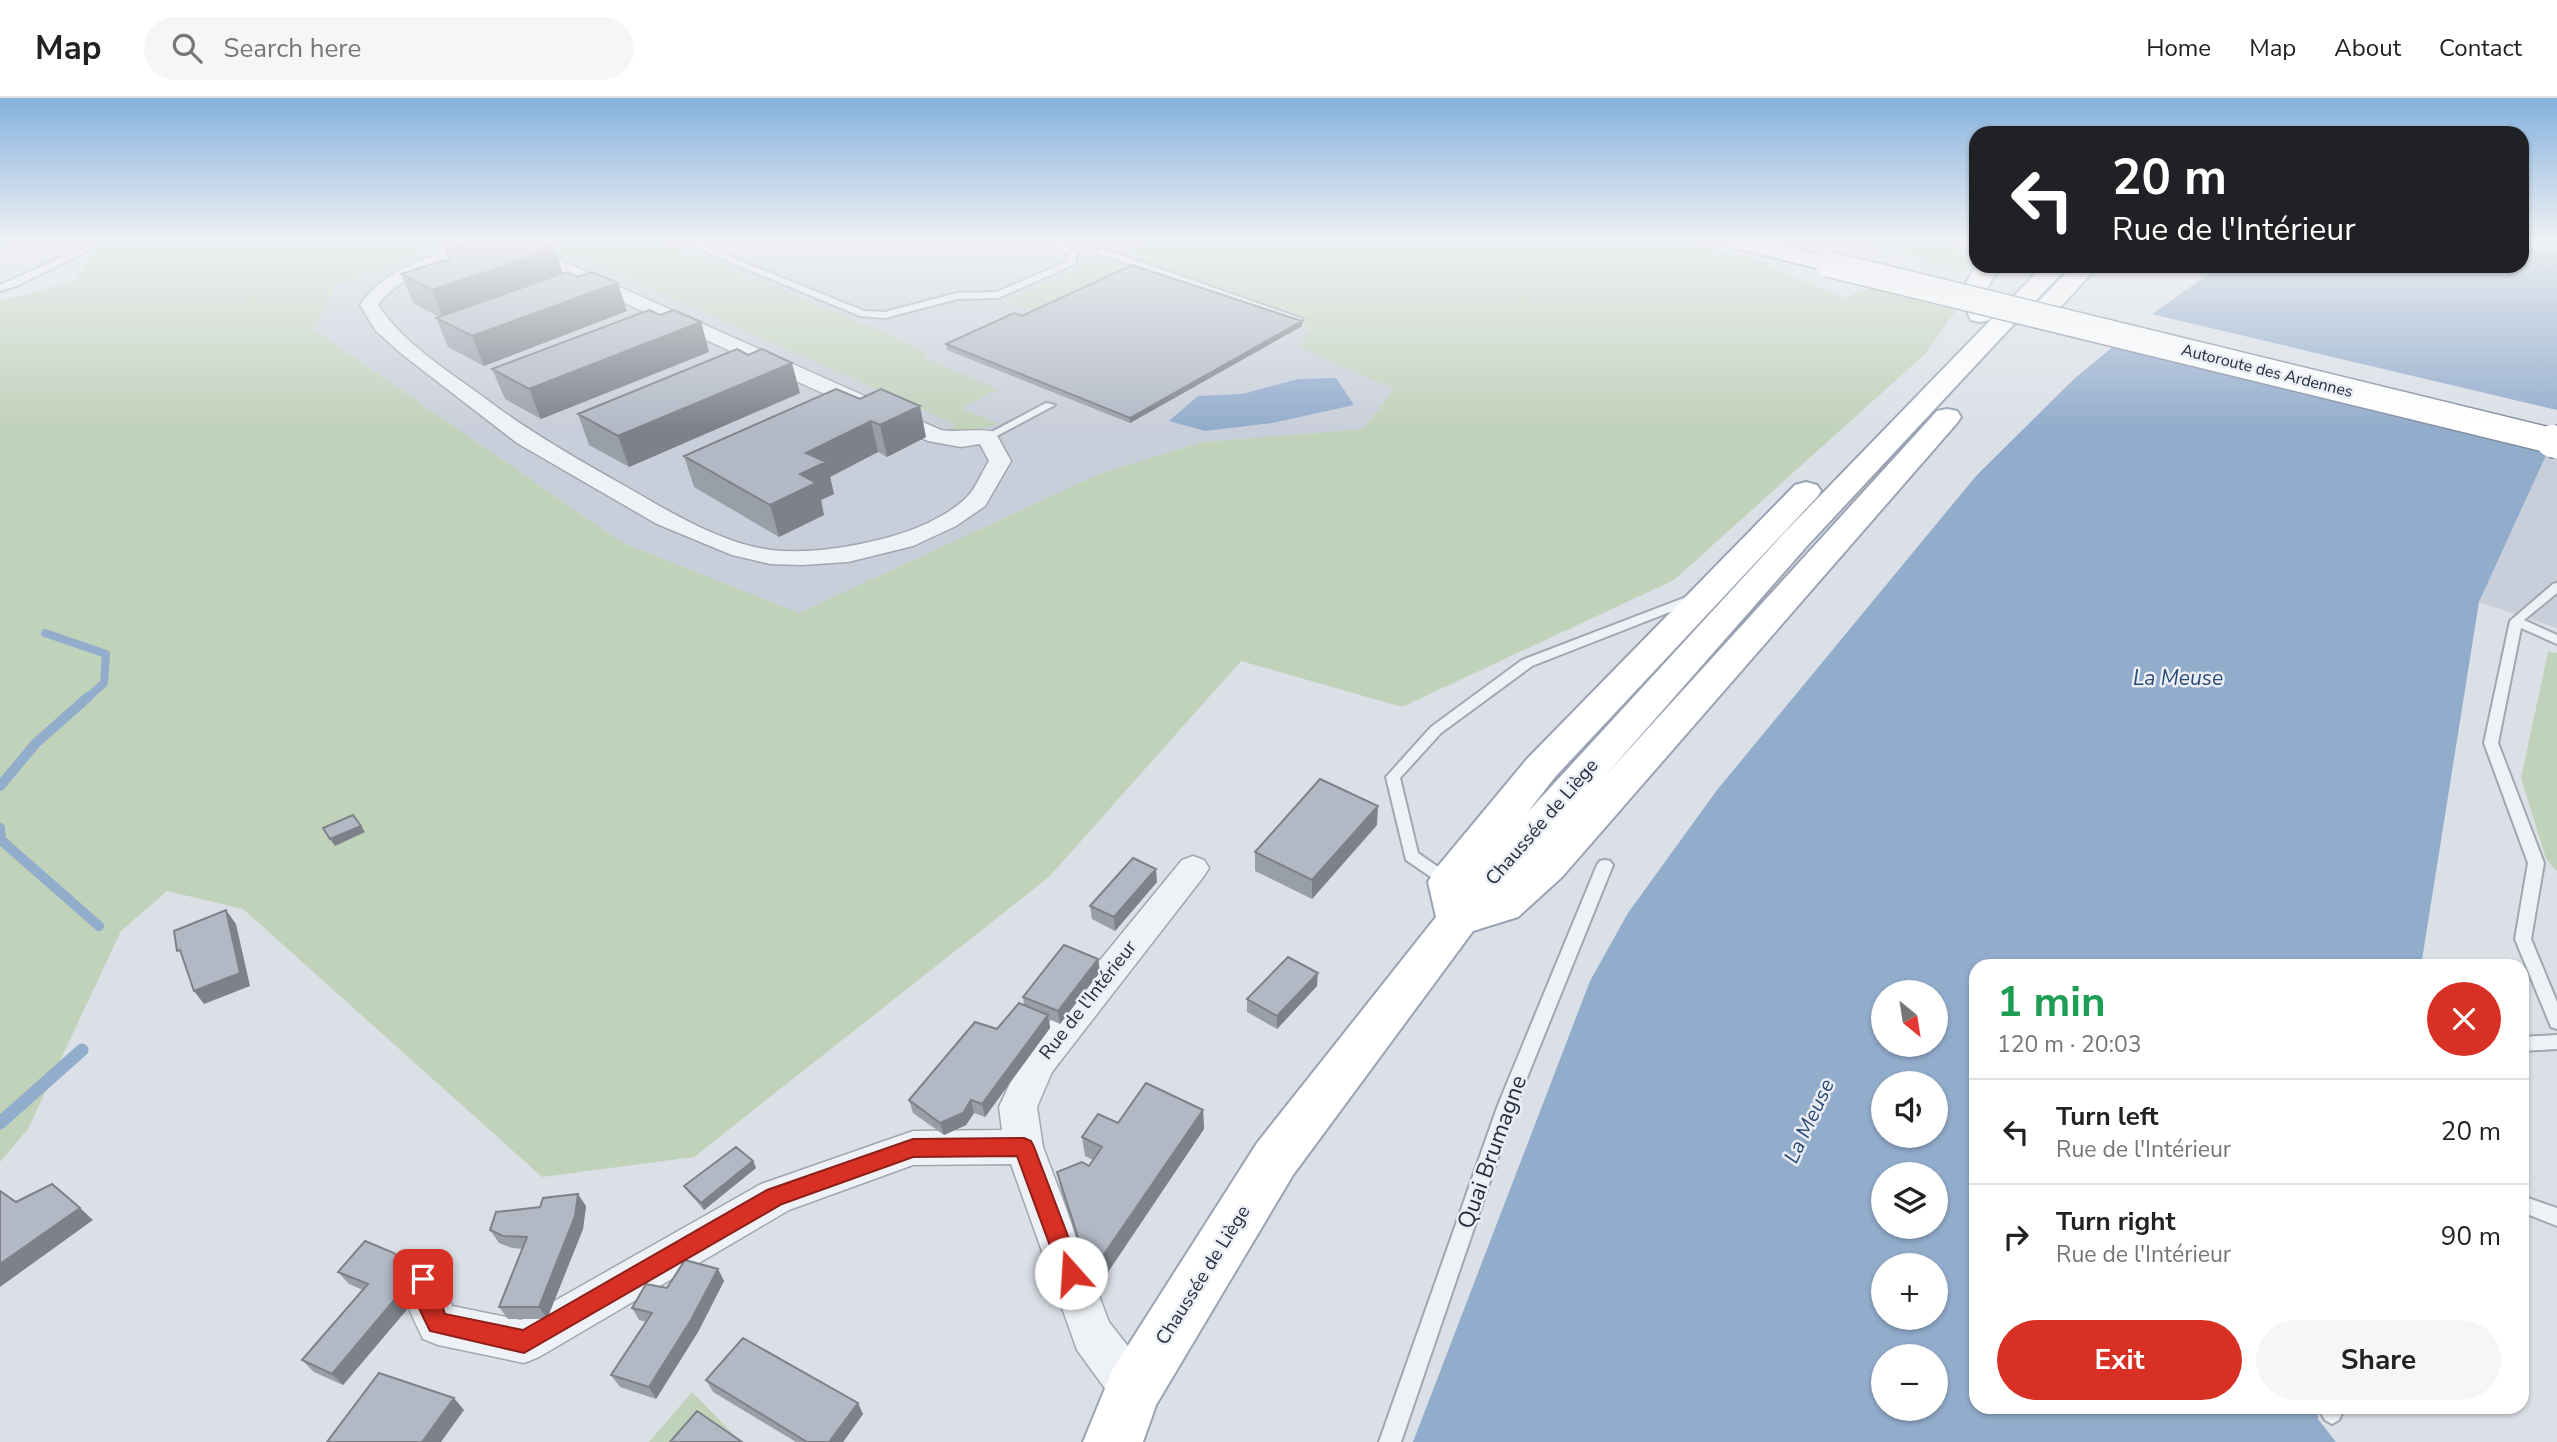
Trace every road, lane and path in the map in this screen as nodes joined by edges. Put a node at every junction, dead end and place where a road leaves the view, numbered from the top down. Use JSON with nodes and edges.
{"nodes":[{"id":1,"x":371,"y":303,"type":"edge"},
{"id":2,"x":639,"y":303,"type":"edge"},
{"id":3,"x":835,"y":303,"type":"edge"},
{"id":4,"x":930,"y":303,"type":"edge"},
{"id":5,"x":1251,"y":303,"type":"edge"},
{"id":6,"x":1974,"y":303,"type":"edge"},
{"id":7,"x":1992,"y":303,"type":"edge"},
{"id":8,"x":2013,"y":303,"type":"edge"},
{"id":9,"x":2021,"y":303,"type":"edge"},
{"id":10,"x":2036,"y":303,"type":"edge"},
{"id":11,"x":2052,"y":303,"type":"edge"},
{"id":12,"x":1980,"y":315,"type":"junction"},
{"id":13,"x":1298,"y":319,"type":"edge"},
{"id":14,"x":1050,"y":405,"type":"dead end"},
{"id":15,"x":2557,"y":421,"type":"edge"},
{"id":16,"x":987,"y":437,"type":"junction"},
{"id":17,"x":2557,"y":442,"type":"edge"},
{"id":18,"x":2557,"y":587,"type":"edge"},
{"id":19,"x":1706,"y":594,"type":"junction"},
{"id":20,"x":2516,"y":621,"type":"junction"},
{"id":21,"x":2557,"y":640,"type":"edge"},
{"id":22,"x":1605,"y":865,"type":"dead end"},
{"id":23,"x":1193,"y":868,"type":"dead end"},
{"id":24,"x":1454,"y":901,"type":"junction"},
{"id":25,"x":2557,"y":1022,"type":"edge"},
{"id":26,"x":2557,"y":1042,"type":"edge"},
{"id":27,"x":2529,"y":1044,"type":"edge"},
{"id":28,"x":1024,"y":1147,"type":"junction"},
{"id":29,"x":2529,"y":1206,"type":"edge"},
{"id":30,"x":2557,"y":1217,"type":"edge"},
{"id":31,"x":423,"y":1279,"type":"dead end"},
{"id":32,"x":1133,"y":1389,"type":"junction"},
{"id":33,"x":1113,"y":1442,"type":"edge"},
{"id":34,"x":1390,"y":1442,"type":"edge"}],
"edges":[{"from":1,"to":16,"type":"street"},
{"from":2,"to":16,"type":"street"},
{"from":3,"to":4,"type":"lane"},
{"from":5,"to":13,"type":"lane"},
{"from":6,"to":12,"type":"main road"},
{"from":7,"to":12,"type":"main road","name":"Chaussée de Liège"},
{"from":8,"to":17,"type":"main road","name":"Autoroute des Ardennes","bridge":true},
{"from":9,"to":24,"type":"main road","name":"Chaussée de Liège"},
{"from":10,"to":15,"type":"main road","name":"Autoroute des Ardennes"},
{"from":11,"to":24,"type":"main road"},
{"from":12,"to":19,"type":"main road","name":"Chaussée de Liège"},
{"from":14,"to":16,"type":"lane"},
{"from":18,"to":20,"type":"lane"},
{"from":19,"to":24,"type":"main road","name":"Chaussée de Liège"},
{"from":19,"to":24,"type":"lane"},
{"from":20,"to":21,"type":"lane"},
{"from":20,"to":25,"type":"lane"},
{"from":22,"to":34,"type":"lane","name":"Quai Brumagne"},
{"from":23,"to":28,"type":"street","name":"Rue de l'Intérieur"},
{"from":24,"to":32,"type":"main road","name":"Chaussée de Liège"},
{"from":26,"to":27,"type":"lane"},
{"from":28,"to":31,"type":"street"},
{"from":28,"to":32,"type":"street","name":"Rue de l'Intérieur"},
{"from":29,"to":30,"type":"lane"},
{"from":32,"to":33,"type":"main road","name":"Chaussée de Liège"}]}
